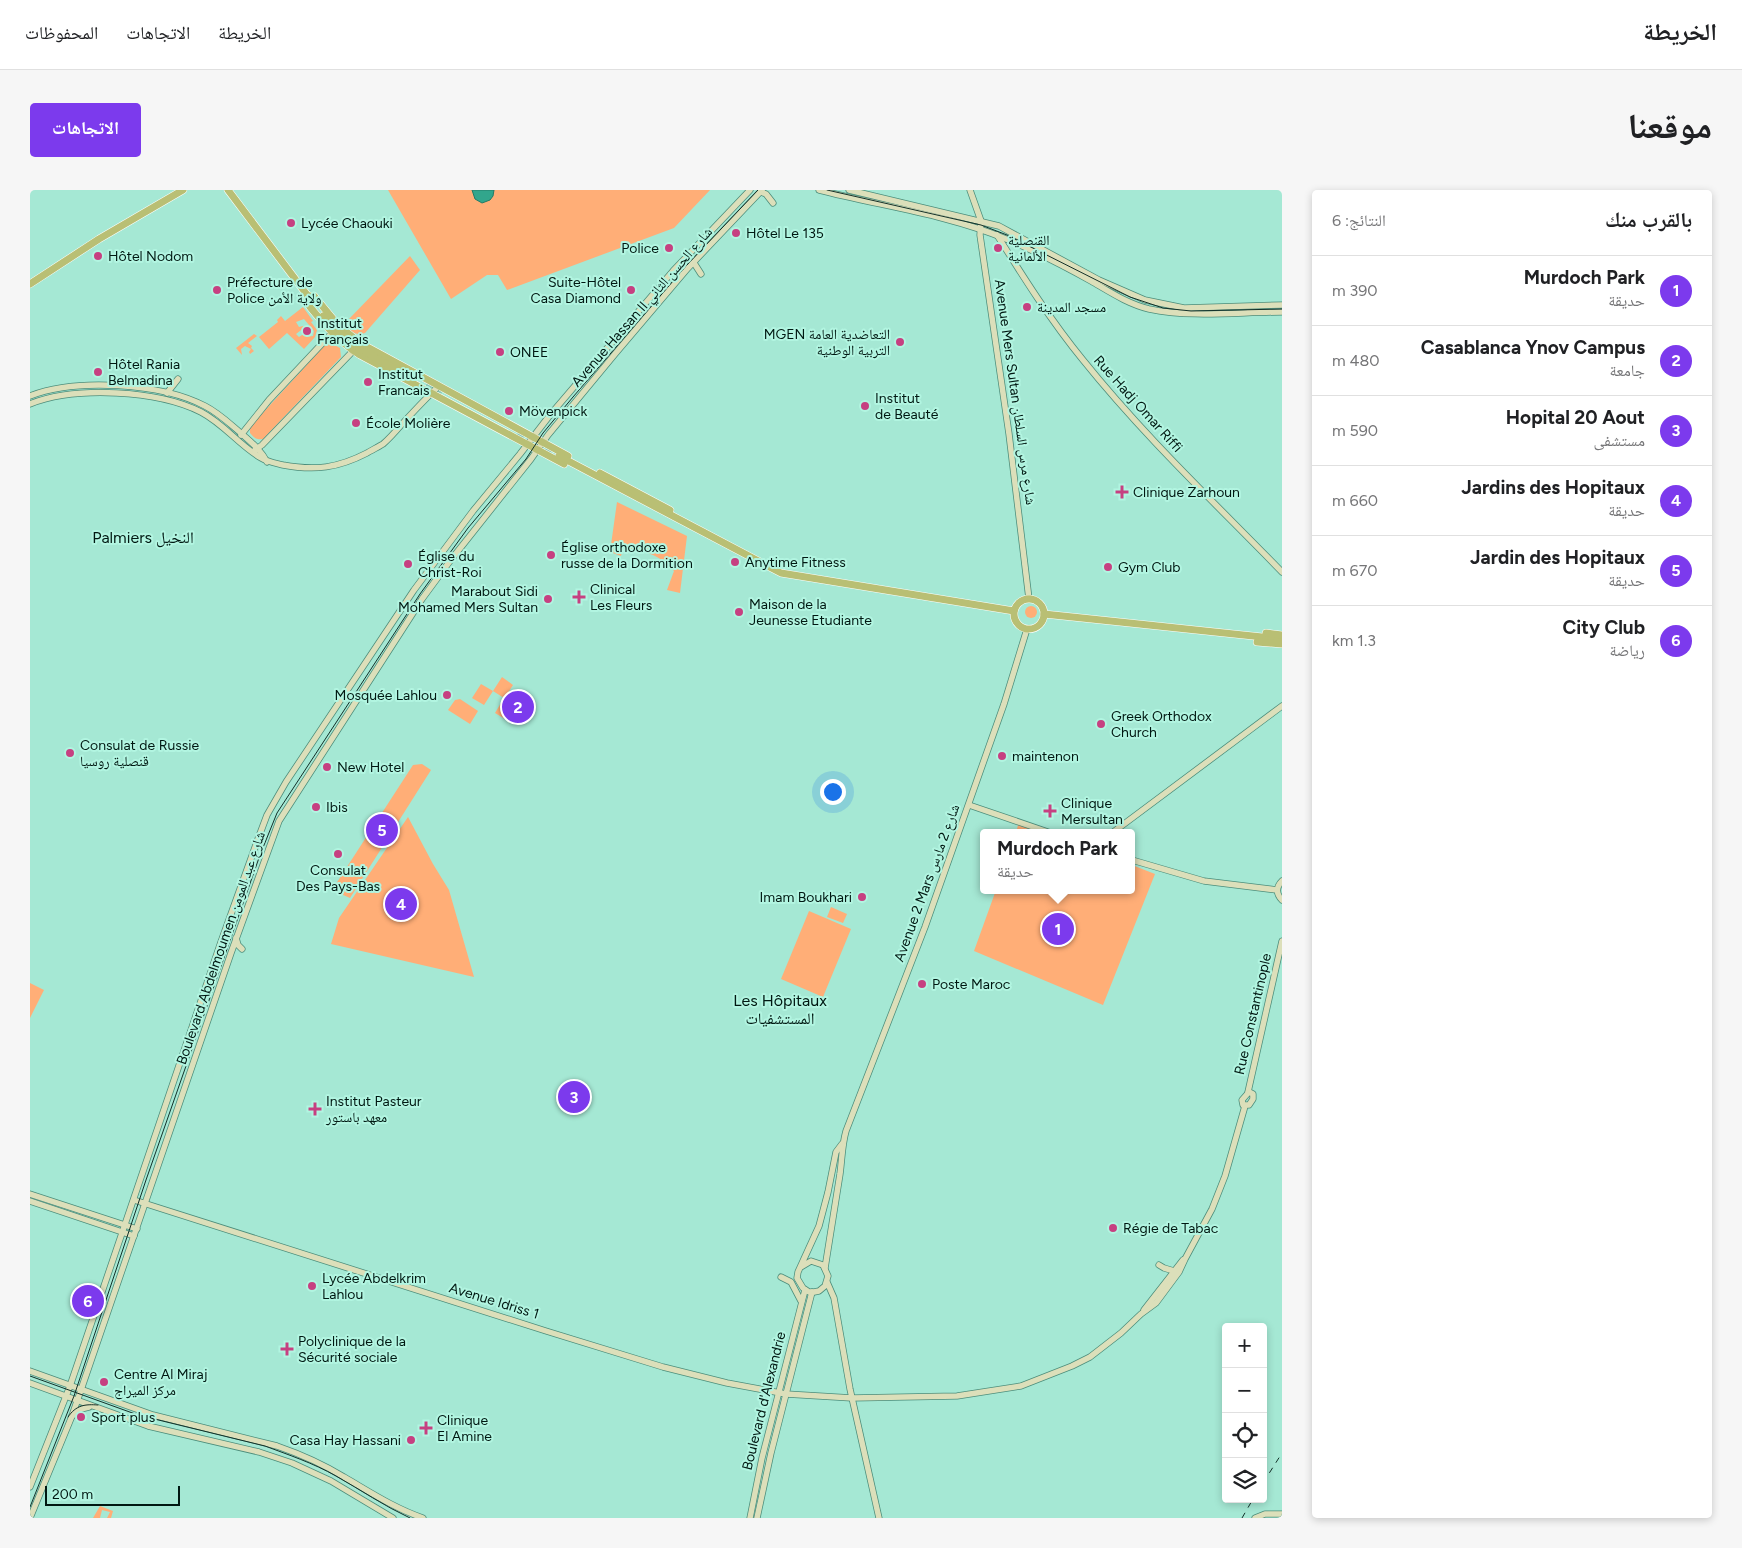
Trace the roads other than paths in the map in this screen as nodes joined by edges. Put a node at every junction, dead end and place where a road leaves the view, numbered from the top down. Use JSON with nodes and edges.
{"nodes":[{"id":1,"x":183,"y":190,"type":"edge"},
{"id":2,"x":228,"y":190,"type":"edge"},
{"id":3,"x":750,"y":190,"type":"edge"},
{"id":4,"x":819,"y":190,"type":"edge"},
{"id":5,"x":848,"y":190,"type":"edge"},
{"id":6,"x":970,"y":190,"type":"edge"},
{"id":7,"x":762,"y":191,"type":"edge"},
{"id":8,"x":773,"y":203,"type":"dead end"},
{"id":9,"x":981,"y":221,"type":"junction"},
{"id":10,"x":980,"y":229,"type":"junction"},
{"id":11,"x":997,"y":235,"type":"junction"},
{"id":12,"x":694,"y":262,"type":"junction"},
{"id":13,"x":701,"y":274,"type":"dead end"},
{"id":14,"x":30,"y":284,"type":"edge"},
{"id":15,"x":308,"y":296,"type":"junction"},
{"id":16,"x":1282,"y":305,"type":"edge"},
{"id":17,"x":1282,"y":312,"type":"edge"},
{"id":18,"x":332,"y":333,"type":"junction"},
{"id":19,"x":353,"y":351,"type":"junction"},
{"id":20,"x":178,"y":379,"type":"dead end"},
{"id":21,"x":426,"y":384,"type":"tunnel mouth"},
{"id":22,"x":439,"y":386,"type":"junction"},
{"id":23,"x":167,"y":393,"type":"junction"},
{"id":24,"x":431,"y":393,"type":"junction"},
{"id":25,"x":444,"y":394,"type":"tunnel mouth"},
{"id":26,"x":30,"y":396,"type":"edge"},
{"id":27,"x":30,"y":404,"type":"edge"},
{"id":28,"x":241,"y":433,"type":"junction"},
{"id":29,"x":518,"y":433,"type":"tunnel mouth"},
{"id":30,"x":532,"y":436,"type":"junction"},
{"id":31,"x":240,"y":442,"type":"junction"},
{"id":32,"x":543,"y":442,"type":"junction"},
{"id":33,"x":526,"y":444,"type":"junction"},
{"id":34,"x":258,"y":449,"type":"junction"},
{"id":35,"x":250,"y":450,"type":"junction"},
{"id":36,"x":538,"y":450,"type":"junction"},
{"id":37,"x":559,"y":456,"type":"tunnel mouth"},
{"id":38,"x":267,"y":462,"type":"junction"},
{"id":39,"x":682,"y":521,"type":"junction"},
{"id":40,"x":1282,"y":572,"type":"edge"},
{"id":41,"x":1030,"y":598,"type":"junction"},
{"id":42,"x":1014,"y":611,"type":"junction"},
{"id":43,"x":1044,"y":614,"type":"junction"},
{"id":44,"x":1027,"y":628,"type":"junction"},
{"id":45,"x":1179,"y":628,"type":"junction"},
{"id":46,"x":1282,"y":635,"type":"edge"},
{"id":47,"x":1282,"y":640,"type":"edge"},
{"id":48,"x":1282,"y":644,"type":"edge"},
{"id":49,"x":1282,"y":706,"type":"edge"},
{"id":50,"x":969,"y":805,"type":"junction"},
{"id":51,"x":1039,"y":829,"type":"edge"},
{"id":52,"x":1117,"y":829,"type":"edge"},
{"id":53,"x":1135,"y":861,"type":"edge"},
{"id":54,"x":1282,"y":881,"type":"edge"},
{"id":55,"x":1277,"y":890,"type":"junction"},
{"id":56,"x":1282,"y":900,"type":"edge"},
{"id":57,"x":236,"y":938,"type":"junction"},
{"id":58,"x":1282,"y":941,"type":"edge"},
{"id":59,"x":242,"y":949,"type":"dead end"},
{"id":60,"x":842,"y":1144,"type":"junction"},
{"id":61,"x":30,"y":1194,"type":"edge"},
{"id":62,"x":134,"y":1200,"type":"junction"},
{"id":63,"x":30,"y":1202,"type":"edge"},
{"id":64,"x":146,"y":1203,"type":"junction"},
{"id":65,"x":125,"y":1225,"type":"junction"},
{"id":66,"x":137,"y":1229,"type":"junction"},
{"id":67,"x":123,"y":1232,"type":"junction"},
{"id":68,"x":134,"y":1236,"type":"junction"},
{"id":69,"x":1185,"y":1259,"type":"junction"},
{"id":70,"x":1159,"y":1265,"type":"dead end"},
{"id":71,"x":801,"y":1267,"type":"junction"},
{"id":72,"x":825,"y":1268,"type":"junction"},
{"id":73,"x":1174,"y":1271,"type":"junction"},
{"id":74,"x":782,"y":1277,"type":"dead end"},
{"id":75,"x":828,"y":1282,"type":"junction"},
{"id":76,"x":822,"y":1289,"type":"junction"},
{"id":77,"x":805,"y":1290,"type":"junction"},
{"id":78,"x":812,"y":1292,"type":"junction"},
{"id":79,"x":1158,"y":1296,"type":"junction"},
{"id":80,"x":801,"y":1303,"type":"junction"},
{"id":81,"x":837,"y":1320,"type":"junction"},
{"id":82,"x":30,"y":1371,"type":"edge"},
{"id":83,"x":74,"y":1374,"type":"junction"},
{"id":84,"x":45,"y":1376,"type":"junction"},
{"id":85,"x":30,"y":1383,"type":"edge"},
{"id":86,"x":70,"y":1386,"type":"junction"},
{"id":87,"x":81,"y":1390,"type":"junction"},
{"id":88,"x":778,"y":1393,"type":"junction"},
{"id":89,"x":786,"y":1394,"type":"junction"},
{"id":90,"x":66,"y":1397,"type":"junction"},
{"id":91,"x":852,"y":1398,"type":"junction"},
{"id":92,"x":77,"y":1401,"type":"junction"},
{"id":93,"x":92,"y":1407,"type":"junction"},
{"id":94,"x":72,"y":1416,"type":"junction"},
{"id":95,"x":30,"y":1487,"type":"edge"},
{"id":96,"x":1282,"y":1514,"type":"edge"},
{"id":97,"x":1270,"y":1517,"type":"edge"},
{"id":98,"x":30,"y":1518,"type":"edge"},
{"id":99,"x":393,"y":1518,"type":"edge"},
{"id":100,"x":423,"y":1518,"type":"edge"},
{"id":101,"x":750,"y":1518,"type":"edge"},
{"id":102,"x":757,"y":1518,"type":"edge"},
{"id":103,"x":879,"y":1518,"type":"edge"},
{"id":104,"x":1255,"y":1518,"type":"edge"},
{"id":105,"x":1282,"y":1518,"type":"edge"}],
"edges":[{"from":1,"to":14,"type":"main road"},
{"from":2,"to":15,"type":"main road"},
{"from":3,"to":30,"type":"street","name":"Avenue Hassan II شارع الحسن الثاني"},
{"from":4,"to":10,"type":"street"},
{"from":5,"to":9,"type":"street"},
{"from":6,"to":9,"type":"street","name":"Avenue Mers Sultan شارع مرس السلطان"},
{"from":7,"to":8,"type":"street"},
{"from":7,"to":12,"type":"street","name":"Avenue Hassan II شارع الحسن الثاني"},
{"from":9,"to":10,"type":"street","name":"Avenue Mers Sultan شارع مرس السلطان"},
{"from":9,"to":16,"type":"street"},
{"from":10,"to":11,"type":"street"},
{"from":10,"to":41,"type":"street","name":"Avenue Mers Sultan شارع مرس السلطان"},
{"from":11,"to":17,"type":"street"},
{"from":11,"to":40,"type":"street","name":"Rue Hadj Omar Riffi"},
{"from":12,"to":13,"type":"street"},
{"from":12,"to":32,"type":"street","name":"Avenue Hassan II شارع الحسن الثاني"},
{"from":15,"to":18,"type":"main road"},
{"from":15,"to":21,"type":"main road"},
{"from":15,"to":22,"type":"main road"},
{"from":18,"to":19,"type":"main road"},
{"from":18,"to":28,"type":"street"},
{"from":19,"to":24,"type":"main road"},
{"from":19,"to":34,"type":"street"},
{"from":20,"to":23,"type":"street"},
{"from":22,"to":24,"type":"street"},
{"from":22,"to":30,"type":"main road"},
{"from":23,"to":26,"type":"street"},
{"from":23,"to":28,"type":"street"},
{"from":24,"to":33,"type":"main road"},
{"from":24,"to":38,"type":"street"},
{"from":25,"to":29,"type":"main road"},
{"from":27,"to":31,"type":"street"},
{"from":28,"to":31,"type":"street"},
{"from":28,"to":34,"type":"street"},
{"from":30,"to":32,"type":"main road"},
{"from":30,"to":33,"type":"street","name":"Boulevard Abdelmoumen شارع عبد المومن"},
{"from":31,"to":35,"type":"street"},
{"from":32,"to":36,"type":"street","name":"Boulevard Abdelmoumen شارع عبد المومن"},
{"from":32,"to":39,"type":"main road"},
{"from":33,"to":36,"type":"main road"},
{"from":33,"to":62,"type":"street","name":"Boulevard Abdelmoumen شارع عبد المومن"},
{"from":34,"to":35,"type":"street"},
{"from":34,"to":38,"type":"street"},
{"from":35,"to":38,"type":"street"},
{"from":36,"to":39,"type":"main road"},
{"from":36,"to":57,"type":"street","name":"Boulevard Abdelmoumen شارع عبد المومن"},
{"from":37,"to":39,"type":"main road"},
{"from":39,"to":42,"type":"main road"},
{"from":41,"to":42,"type":"main road"},
{"from":41,"to":43,"type":"main road"},
{"from":42,"to":44,"type":"main road"},
{"from":43,"to":44,"type":"main road"},
{"from":43,"to":45,"type":"main road"},
{"from":44,"to":50,"type":"street","name":"Avenue 2 Mars شارع 2 مارس"},
{"from":45,"to":46,"type":"main road"},
{"from":45,"to":47,"type":"main road"},
{"from":45,"to":48,"type":"main road"},
{"from":49,"to":52,"type":"street"},
{"from":50,"to":51,"type":"street"},
{"from":50,"to":60,"type":"street","name":"Avenue 2 Mars شارع 2 مارس"},
{"from":53,"to":55,"type":"street"},
{"from":54,"to":55,"type":"street"},
{"from":55,"to":56,"type":"street"},
{"from":57,"to":59,"type":"street"},
{"from":57,"to":64,"type":"street","name":"Boulevard Abdelmoumen شارع عبد المومن"},
{"from":58,"to":69,"type":"street","name":"Rue Constantinople"},
{"from":60,"to":71,"type":"street","name":"Avenue 2 Mars شارع 2 مارس"},
{"from":60,"to":72,"type":"street","name":"Avenue 2 Mars شارع 2 مارس"},
{"from":61,"to":65,"type":"street"},
{"from":62,"to":64,"type":"street","name":"Avenue Idriss 1"},
{"from":62,"to":65,"type":"street","name":"Boulevard Abdelmoumen شارع عبد المومن"},
{"from":63,"to":67,"type":"street"},
{"from":64,"to":66,"type":"street","name":"Boulevard Abdelmoumen شارع عبد المومن"},
{"from":64,"to":88,"type":"street","name":"Avenue Idriss 1"},
{"from":65,"to":66,"type":"street"},
{"from":65,"to":67,"type":"street","name":"Boulevard Abdelmoumen شارع عبد المومن"},
{"from":66,"to":68,"type":"street","name":"Boulevard Abdelmoumen شارع عبد المومن"},
{"from":67,"to":68,"type":"street"},
{"from":67,"to":83,"type":"street","name":"Boulevard Abdelmoumen شارع عبد المومن"},
{"from":68,"to":87,"type":"street","name":"Boulevard Abdelmoumen شارع عبد المومن"},
{"from":69,"to":73,"type":"street"},
{"from":69,"to":79,"type":"street"},
{"from":70,"to":73,"type":"street"},
{"from":71,"to":72,"type":"street"},
{"from":71,"to":77,"type":"street"},
{"from":72,"to":75,"type":"street"},
{"from":73,"to":79,"type":"street"},
{"from":74,"to":80,"type":"street"},
{"from":75,"to":76,"type":"street"},
{"from":75,"to":81,"type":"street"},
{"from":76,"to":78,"type":"street"},
{"from":76,"to":81,"type":"street"},
{"from":77,"to":78,"type":"street"},
{"from":77,"to":80,"type":"street","name":"Boulevard d'Alexandrie"},
{"from":78,"to":89,"type":"street","name":"Boulevard d'Alexandrie"},
{"from":79,"to":91,"type":"street","name":"Avenue Idriss 1"},
{"from":80,"to":88,"type":"street","name":"Boulevard d'Alexandrie"},
{"from":81,"to":91,"type":"street"},
{"from":82,"to":84,"type":"street"},
{"from":83,"to":84,"type":"street"},
{"from":83,"to":86,"type":"street","name":"Boulevard Abdelmoumen شارع عبد المومن"},
{"from":84,"to":86,"type":"street"},
{"from":85,"to":90,"type":"street"},
{"from":86,"to":87,"type":"street"},
{"from":86,"to":90,"type":"street","name":"Boulevard Abdelmoumen شارع عبد المومن"},
{"from":87,"to":92,"type":"street","name":"Boulevard Abdelmoumen شارع عبد المومن"},
{"from":87,"to":100,"type":"street"},
{"from":88,"to":89,"type":"street","name":"Avenue Idriss 1"},
{"from":88,"to":101,"type":"street","name":"Boulevard d'Alexandrie"},
{"from":89,"to":91,"type":"street","name":"Avenue Idriss 1"},
{"from":89,"to":102,"type":"street","name":"Boulevard d'Alexandrie"},
{"from":90,"to":92,"type":"street"},
{"from":90,"to":95,"type":"street","name":"Boulevard Abdelmoumen شارع عبد المومن"},
{"from":91,"to":103,"type":"street"},
{"from":92,"to":93,"type":"street"},
{"from":92,"to":94,"type":"street","name":"Boulevard Abdelmoumen شارع عبد المومن"},
{"from":93,"to":94,"type":"street"},
{"from":93,"to":99,"type":"street"},
{"from":94,"to":98,"type":"street","name":"Boulevard Abdelmoumen شارع عبد المومن"},
{"from":96,"to":97,"type":"street"},
{"from":96,"to":105,"type":"street"},
{"from":97,"to":104,"type":"street"}]}
